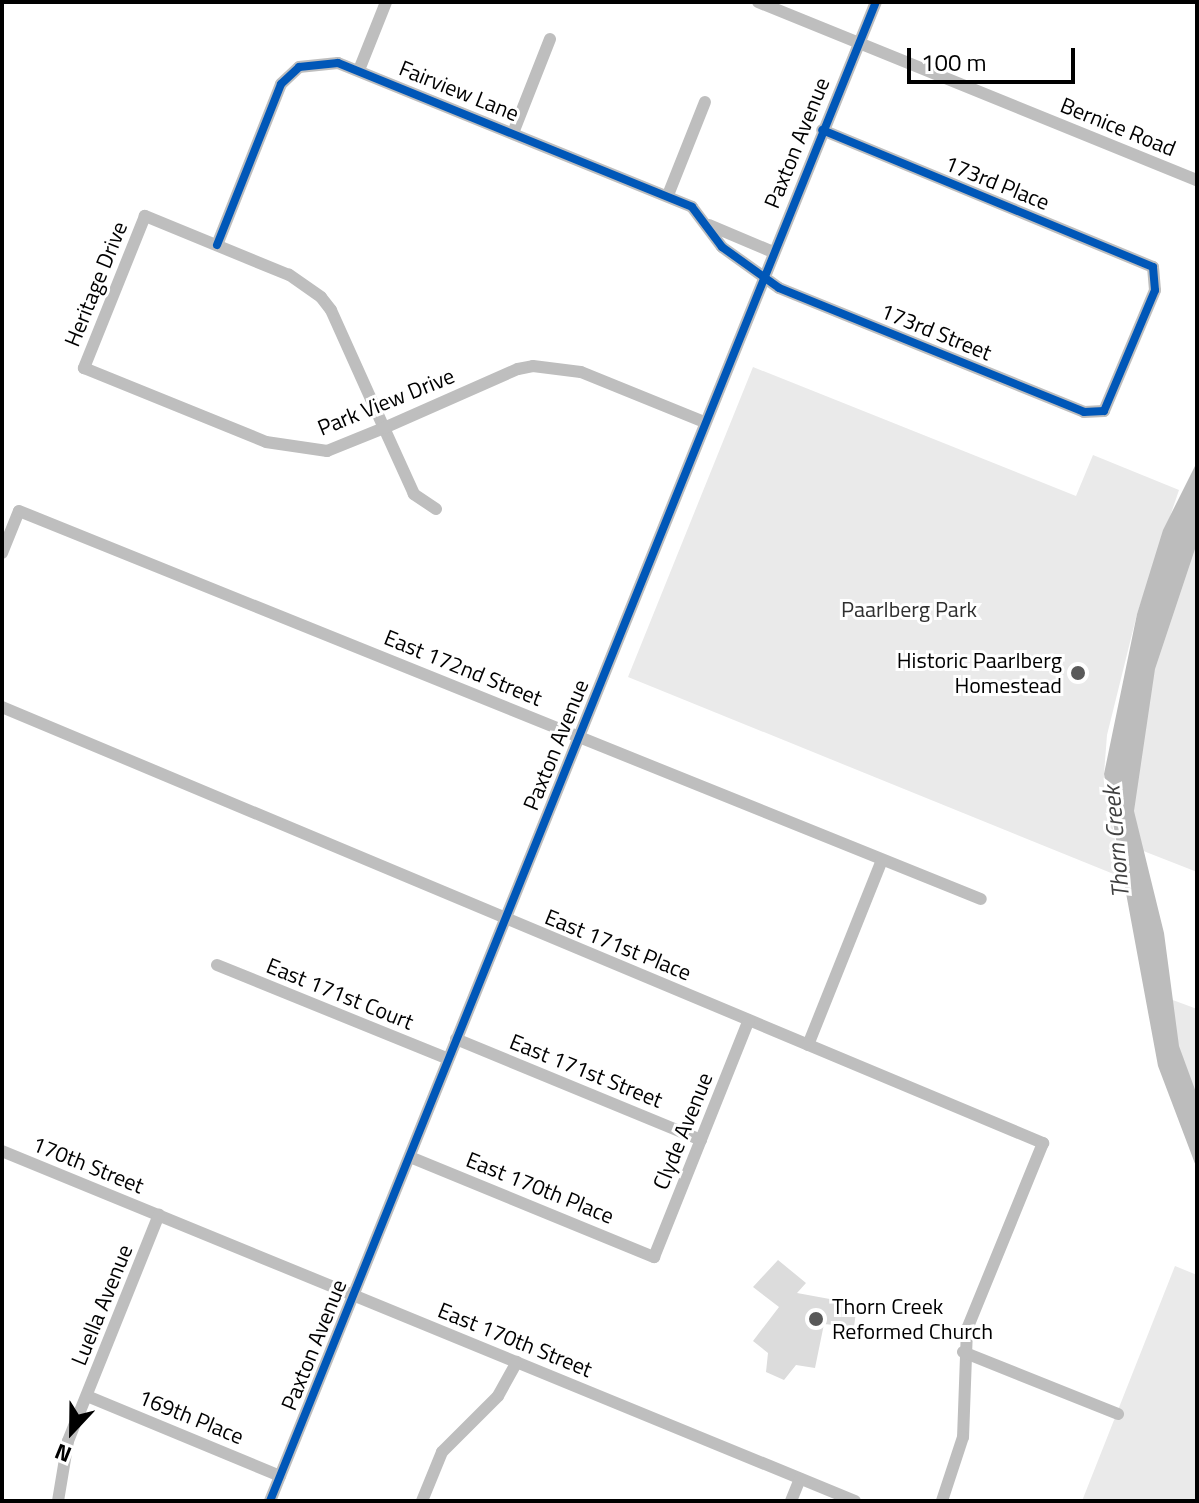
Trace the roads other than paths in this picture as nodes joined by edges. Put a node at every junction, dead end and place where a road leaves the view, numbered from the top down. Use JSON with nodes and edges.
{"nodes":[{"id":1,"x":386,"y":2,"type":"edge"},
{"id":2,"x":758,"y":2,"type":"edge"},
{"id":3,"x":876,"y":2,"type":"edge"},
{"id":4,"x":550,"y":39,"type":"dead end"},
{"id":5,"x":858,"y":43,"type":"junction"},
{"id":6,"x":359,"y":70,"type":"junction"},
{"id":7,"x":705,"y":102,"type":"dead end"},
{"id":8,"x":822,"y":130,"type":"junction"},
{"id":9,"x":513,"y":133,"type":"junction"},
{"id":10,"x":1197,"y":180,"type":"edge"},
{"id":11,"x":668,"y":195,"type":"junction"},
{"id":12,"x":709,"y":225,"type":"junction"},
{"id":13,"x":217,"y":245,"type":"junction"},
{"id":14,"x":773,"y":252,"type":"junction"},
{"id":15,"x":763,"y":276,"type":"junction"},
{"id":16,"x":84,"y":368,"type":"joint"},
{"id":17,"x":1099,"y":414,"type":"joint"},
{"id":18,"x":704,"y":422,"type":"junction"},
{"id":19,"x":384,"y":428,"type":"junction"},
{"id":20,"x":436,"y":509,"type":"dead end"},
{"id":21,"x":2,"y":553,"type":"edge"},
{"id":22,"x":2,"y":707,"type":"edge"},
{"id":23,"x":579,"y":736,"type":"junction"},
{"id":24,"x":882,"y":860,"type":"junction"},
{"id":25,"x":981,"y":899,"type":"dead end"},
{"id":26,"x":504,"y":921,"type":"junction"},
{"id":27,"x":217,"y":965,"type":"dead end"},
{"id":28,"x":749,"y":1020,"type":"junction"},
{"id":29,"x":456,"y":1039,"type":"junction"},
{"id":30,"x":808,"y":1045,"type":"junction"},
{"id":31,"x":448,"y":1059,"type":"junction"},
{"id":32,"x":701,"y":1140,"type":"junction"},
{"id":33,"x":2,"y":1151,"type":"edge"},
{"id":34,"x":410,"y":1157,"type":"junction"},
{"id":35,"x":159,"y":1215,"type":"junction"},
{"id":36,"x":654,"y":1257,"type":"joint"},
{"id":37,"x":354,"y":1295,"type":"junction"},
{"id":38,"x":963,"y":1352,"type":"junction"},
{"id":39,"x":517,"y":1362,"type":"junction"},
{"id":40,"x":87,"y":1396,"type":"junction"},
{"id":41,"x":1118,"y":1414,"type":"dead end"},
{"id":42,"x":280,"y":1476,"type":"junction"},
{"id":43,"x":800,"y":1479,"type":"junction"},
{"id":44,"x":822,"y":1487,"type":"junction"},
{"id":45,"x":427,"y":1499,"type":"edge"},
{"id":46,"x":58,"y":1501,"type":"edge"},
{"id":47,"x":270,"y":1501,"type":"edge"},
{"id":48,"x":791,"y":1501,"type":"edge"},
{"id":49,"x":817,"y":1501,"type":"edge"},
{"id":50,"x":855,"y":1501,"type":"edge"},
{"id":51,"x":942,"y":1501,"type":"edge"}],
"edges":[{"from":1,"to":6,"type":"street"},
{"from":2,"to":5,"type":"street","name":"Bernice Road"},
{"from":3,"to":5,"type":"street","name":"Paxton Avenue"},
{"from":4,"to":9,"type":"street"},
{"from":5,"to":8,"type":"street","name":"Paxton Avenue"},
{"from":5,"to":10,"type":"street","name":"Bernice Road"},
{"from":6,"to":9,"type":"street","name":"Fairview Lane"},
{"from":6,"to":13,"type":"street","name":"Fairview Lane"},
{"from":7,"to":11,"type":"street"},
{"from":8,"to":14,"type":"street","name":"Paxton Avenue"},
{"from":8,"to":17,"type":"street","name":"173rd Place"},
{"from":9,"to":11,"type":"street","name":"Fairview Lane"},
{"from":11,"to":12,"type":"street","name":"Fairview Lane"},
{"from":12,"to":14,"type":"street","name":"Fairview Lane"},
{"from":12,"to":15,"type":"street","name":"Fairview Lane"},
{"from":13,"to":16,"type":"street","name":"Heritage Drive"},
{"from":13,"to":19,"type":"street"},
{"from":14,"to":15,"type":"street","name":"Paxton Avenue"},
{"from":15,"to":17,"type":"street","name":"173rd Street"},
{"from":15,"to":18,"type":"street","name":"Paxton Avenue"},
{"from":16,"to":19,"type":"street","name":"Park View Drive"},
{"from":18,"to":19,"type":"street","name":"Park View Drive"},
{"from":18,"to":23,"type":"street","name":"Paxton Avenue"},
{"from":19,"to":20,"type":"street"},
{"from":21,"to":23,"type":"street","name":"East 172nd Street"},
{"from":22,"to":26,"type":"street","name":"East 171st Place"},
{"from":23,"to":24,"type":"street","name":"East 172nd Street"},
{"from":23,"to":26,"type":"street","name":"Paxton Avenue"},
{"from":24,"to":25,"type":"street","name":"East 172nd Street"},
{"from":24,"to":30,"type":"street"},
{"from":26,"to":28,"type":"street","name":"East 171st Place"},
{"from":26,"to":29,"type":"street","name":"Paxton Avenue"},
{"from":27,"to":31,"type":"street","name":"East 171st Court"},
{"from":28,"to":30,"type":"street","name":"East 171st Place"},
{"from":28,"to":32,"type":"street","name":"Clyde Avenue"},
{"from":29,"to":31,"type":"street","name":"Paxton Avenue"},
{"from":29,"to":32,"type":"street","name":"East 171st Street"},
{"from":30,"to":38,"type":"street","name":"East 171st Place"},
{"from":31,"to":34,"type":"street","name":"Paxton Avenue"},
{"from":32,"to":36,"type":"street","name":"Clyde Avenue"},
{"from":33,"to":35,"type":"street","name":"170th Street"},
{"from":34,"to":36,"type":"street","name":"East 170th Place"},
{"from":34,"to":37,"type":"street","name":"Paxton Avenue"},
{"from":35,"to":37,"type":"street","name":"East 170th Street"},
{"from":35,"to":40,"type":"street","name":"Luella Avenue"},
{"from":37,"to":39,"type":"street","name":"East 170th Street"},
{"from":37,"to":42,"type":"street","name":"Paxton Avenue"},
{"from":38,"to":41,"type":"street"},
{"from":38,"to":51,"type":"street"},
{"from":39,"to":43,"type":"street","name":"East 170th Street"},
{"from":39,"to":45,"type":"street"},
{"from":40,"to":42,"type":"street","name":"169th Place"},
{"from":40,"to":46,"type":"street","name":"Luella Avenue"},
{"from":42,"to":47,"type":"street","name":"Paxton Avenue"},
{"from":43,"to":44,"type":"street","name":"East 170th Street"},
{"from":43,"to":48,"type":"street"},
{"from":44,"to":49,"type":"street"},
{"from":44,"to":50,"type":"street","name":"East 170th Street"}]}
